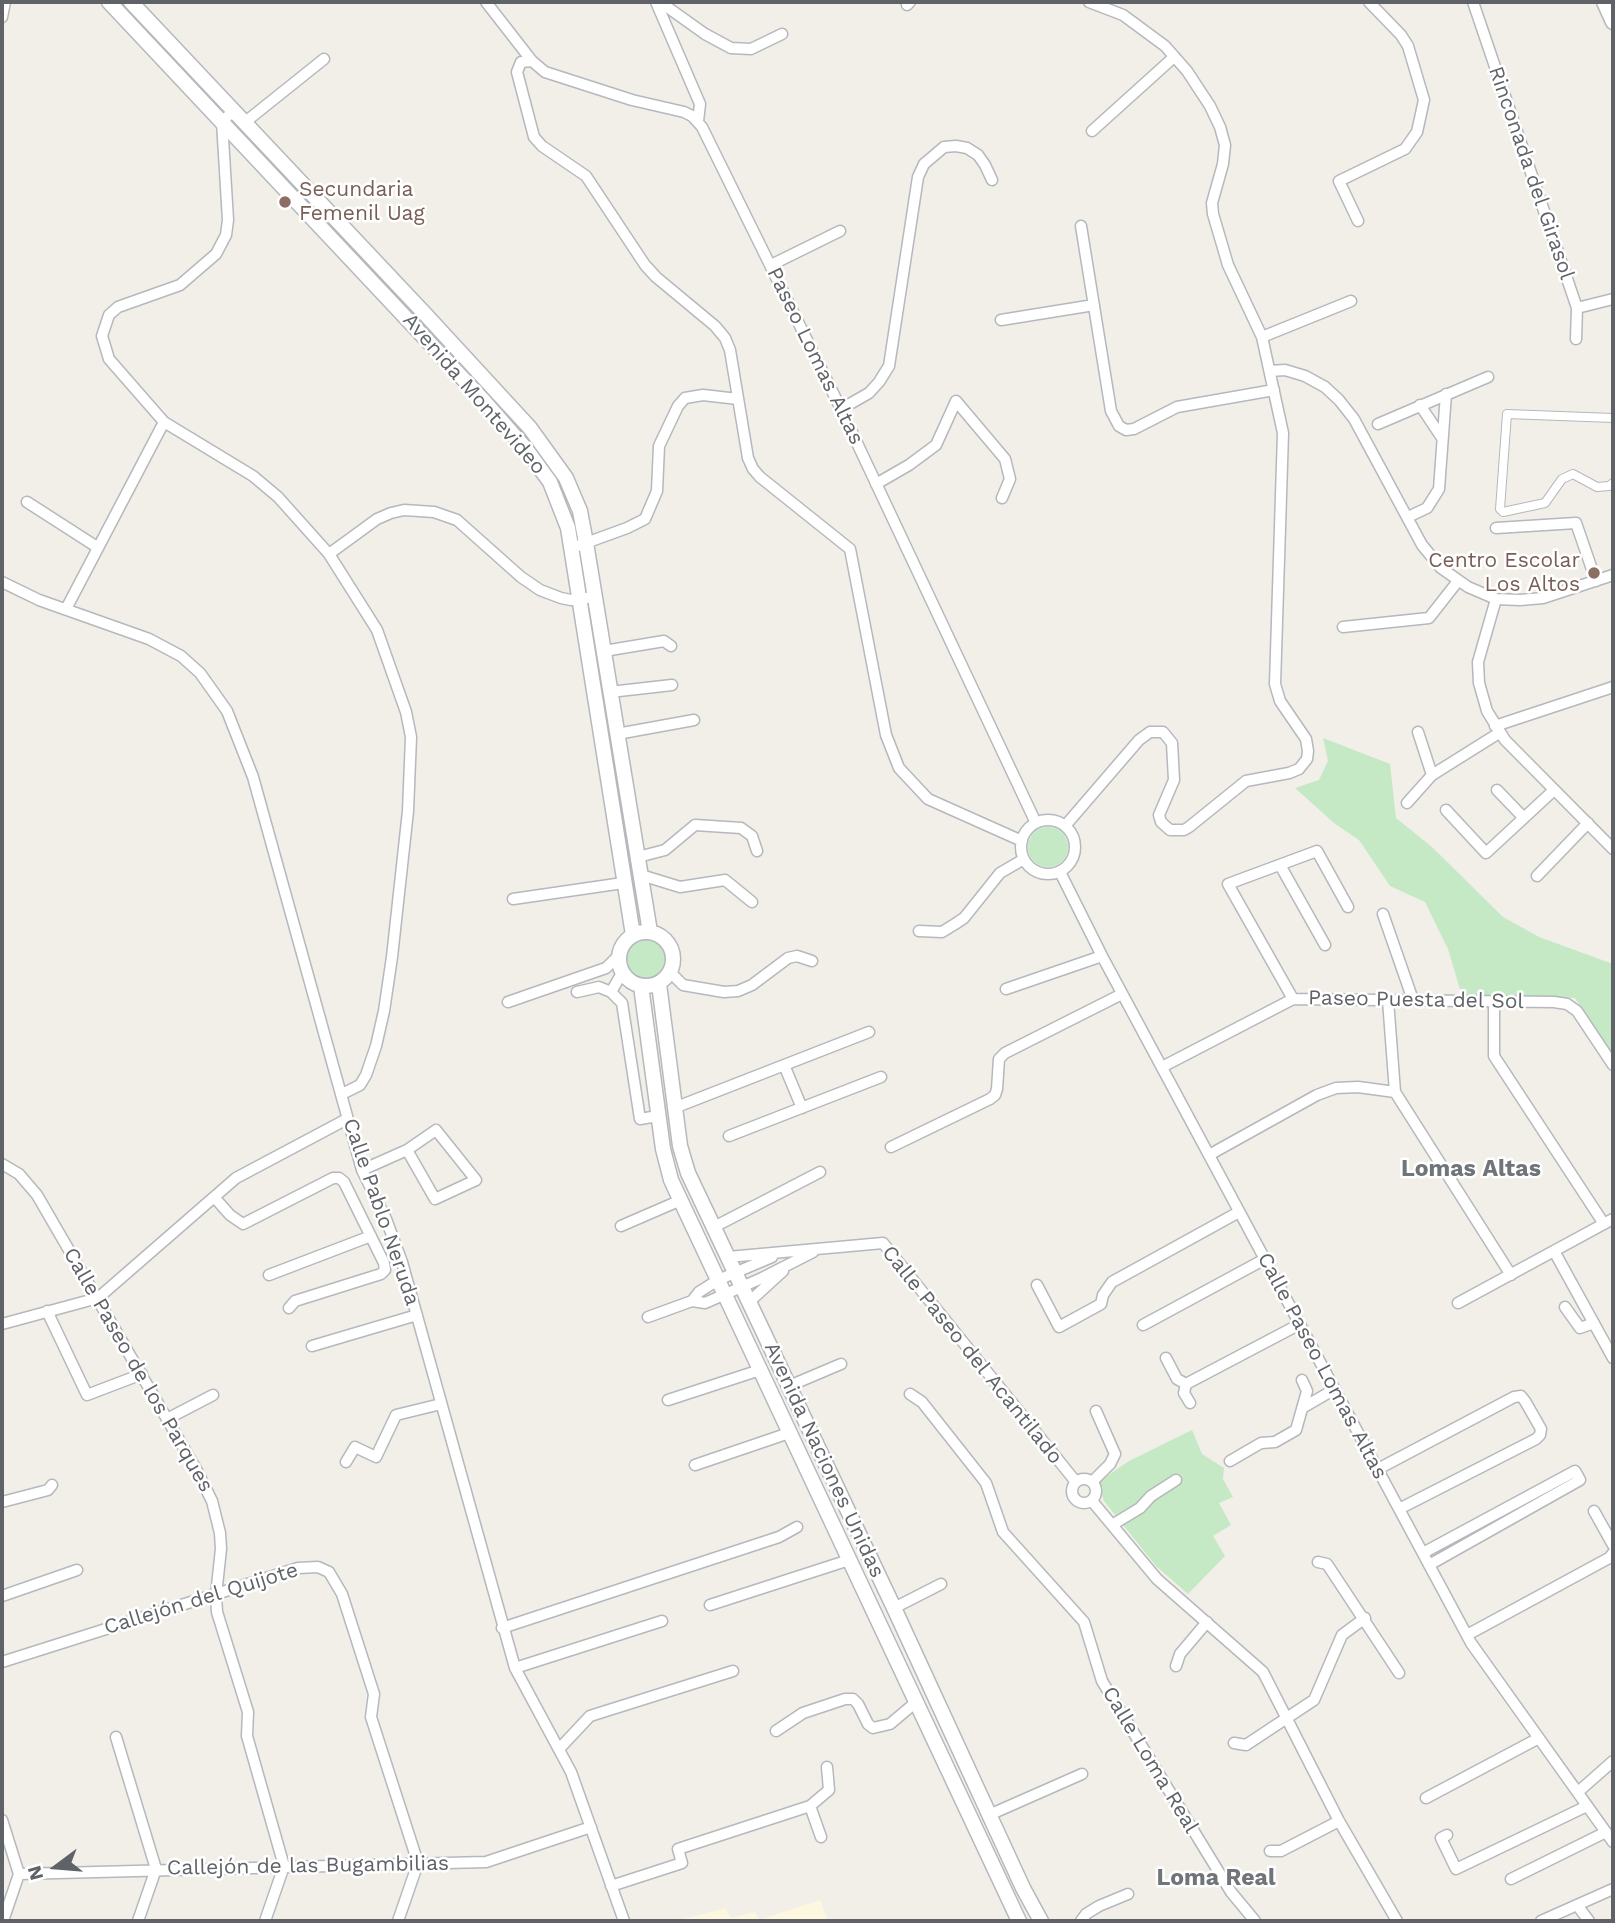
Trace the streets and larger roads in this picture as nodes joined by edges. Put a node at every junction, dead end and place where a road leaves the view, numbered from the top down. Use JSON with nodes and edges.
{"nodes":[{"id":1,"x":5,"y":2,"type":"edge"},
{"id":2,"x":131,"y":2,"type":"edge"},
{"id":3,"x":486,"y":2,"type":"edge"},
{"id":4,"x":658,"y":2,"type":"edge"},
{"id":5,"x":1089,"y":2,"type":"edge"},
{"id":6,"x":1118,"y":2,"type":"edge"},
{"id":7,"x":1369,"y":2,"type":"edge"},
{"id":8,"x":1473,"y":2,"type":"edge"},
{"id":9,"x":1604,"y":2,"type":"edge"},
{"id":10,"x":116,"y":4,"type":"edge"},
{"id":11,"x":1123,"y":15,"type":"junction"},
{"id":12,"x":2,"y":17,"type":"edge"},
{"id":13,"x":1613,"y":22,"type":"edge"},
{"id":14,"x":782,"y":34,"type":"dead end"},
{"id":15,"x":1174,"y":57,"type":"junction"},
{"id":16,"x":324,"y":59,"type":"dead end"},
{"id":17,"x":532,"y":61,"type":"junction"},
{"id":18,"x":233,"y":111,"type":"junction"},
{"id":19,"x":698,"y":121,"type":"junction"},
{"id":20,"x":222,"y":122,"type":"junction"},
{"id":21,"x":244,"y":122,"type":"junction"},
{"id":22,"x":1093,"y":131,"type":"dead end"},
{"id":23,"x":992,"y":180,"type":"dead end"},
{"id":24,"x":1357,"y":220,"type":"dead end"},
{"id":25,"x":1081,"y":226,"type":"dead end"},
{"id":26,"x":840,"y":231,"type":"dead end"},
{"id":27,"x":771,"y":265,"type":"junction"},
{"id":28,"x":1613,"y":299,"type":"edge"},
{"id":29,"x":1351,"y":301,"type":"dead end"},
{"id":30,"x":1094,"y":305,"type":"junction"},
{"id":31,"x":1577,"y":308,"type":"junction"},
{"id":32,"x":426,"y":315,"type":"junction"},
{"id":33,"x":1001,"y":320,"type":"dead end"},
{"id":34,"x":414,"y":325,"type":"junction"},
{"id":35,"x":1262,"y":337,"type":"junction"},
{"id":36,"x":1576,"y":339,"type":"dead end"},
{"id":37,"x":1270,"y":371,"type":"junction"},
{"id":38,"x":1488,"y":377,"type":"dead end"},
{"id":39,"x":1274,"y":390,"type":"junction"},
{"id":40,"x":1446,"y":394,"type":"junction"},
{"id":41,"x":738,"y":399,"type":"junction"},
{"id":42,"x":1420,"y":405,"type":"junction"},
{"id":43,"x":841,"y":409,"type":"junction"},
{"id":44,"x":1613,"y":418,"type":"edge"},
{"id":45,"x":163,"y":422,"type":"junction"},
{"id":46,"x":1378,"y":424,"type":"dead end"},
{"id":47,"x":530,"y":428,"type":"junction"},
{"id":48,"x":517,"y":438,"type":"junction"},
{"id":49,"x":1442,"y":438,"type":"junction"},
{"id":50,"x":1613,"y":483,"type":"edge"},
{"id":51,"x":876,"y":484,"type":"junction"},
{"id":52,"x":1002,"y":498,"type":"dead end"},
{"id":53,"x":27,"y":502,"type":"dead end"},
{"id":54,"x":1408,"y":517,"type":"junction"},
{"id":55,"x":1496,"y":528,"type":"dead end"},
{"id":56,"x":586,"y":543,"type":"junction"},
{"id":57,"x":97,"y":547,"type":"junction"},
{"id":58,"x":572,"y":548,"type":"junction"},
{"id":59,"x":329,"y":554,"type":"junction"},
{"id":60,"x":1613,"y":575,"type":"edge"},
{"id":61,"x":1458,"y":581,"type":"junction"},
{"id":62,"x":1596,"y":581,"type":"junction"},
{"id":63,"x":2,"y":582,"type":"edge"},
{"id":64,"x":594,"y":597,"type":"junction"},
{"id":65,"x":1496,"y":599,"type":"junction"},
{"id":66,"x":579,"y":600,"type":"junction"},
{"id":67,"x":66,"y":609,"type":"junction"},
{"id":68,"x":1343,"y":627,"type":"dead end"},
{"id":69,"x":671,"y":646,"type":"dead end"},
{"id":70,"x":604,"y":651,"type":"junction"},
{"id":71,"x":672,"y":685,"type":"dead end"},
{"id":72,"x":1613,"y":687,"type":"edge"},
{"id":73,"x":610,"y":692,"type":"junction"},
{"id":74,"x":694,"y":720,"type":"dead end"},
{"id":75,"x":1497,"y":730,"type":"junction"},
{"id":76,"x":1418,"y":732,"type":"dead end"},
{"id":77,"x":617,"y":734,"type":"junction"},
{"id":78,"x":1432,"y":775,"type":"junction"},
{"id":79,"x":1497,"y":790,"type":"dead end"},
{"id":80,"x":1554,"y":790,"type":"junction"},
{"id":81,"x":1408,"y":803,"type":"dead end"},
{"id":82,"x":1446,"y":810,"type":"dead end"},
{"id":83,"x":1524,"y":818,"type":"junction"},
{"id":84,"x":1036,"y":823,"type":"junction"},
{"id":85,"x":1588,"y":823,"type":"junction"},
{"id":86,"x":1065,"y":826,"type":"junction"},
{"id":87,"x":1609,"y":837,"type":"edge"},
{"id":88,"x":1022,"y":841,"type":"junction"},
{"id":89,"x":1613,"y":849,"type":"edge"},
{"id":90,"x":757,"y":851,"type":"dead end"},
{"id":91,"x":638,"y":857,"type":"junction"},
{"id":92,"x":1024,"y":859,"type":"junction"},
{"id":93,"x":1280,"y":865,"type":"junction"},
{"id":94,"x":1060,"y":872,"type":"junction"},
{"id":95,"x":641,"y":875,"type":"junction"},
{"id":96,"x":1537,"y":876,"type":"dead end"},
{"id":97,"x":623,"y":883,"type":"junction"},
{"id":98,"x":513,"y":899,"type":"dead end"},
{"id":99,"x":752,"y":902,"type":"dead end"},
{"id":100,"x":1348,"y":907,"type":"dead end"},
{"id":101,"x":1383,"y":914,"type":"dead end"},
{"id":102,"x":919,"y":931,"type":"dead end"},
{"id":103,"x":650,"y":932,"type":"junction"},
{"id":104,"x":633,"y":935,"type":"junction"},
{"id":105,"x":1325,"y":945,"type":"dead end"},
{"id":106,"x":1102,"y":956,"type":"junction"},
{"id":107,"x":618,"y":957,"type":"junction"},
{"id":108,"x":812,"y":961,"type":"dead end"},
{"id":109,"x":670,"y":972,"type":"junction"},
{"id":110,"x":622,"y":973,"type":"junction"},
{"id":111,"x":659,"y":984,"type":"junction"},
{"id":112,"x":641,"y":986,"type":"junction"},
{"id":113,"x":1006,"y":989,"type":"dead end"},
{"id":114,"x":578,"y":992,"type":"dead end"},
{"id":115,"x":611,"y":992,"type":"junction"},
{"id":116,"x":1122,"y":994,"type":"junction"},
{"id":117,"x":1293,"y":999,"type":"junction"},
{"id":118,"x":1388,"y":1000,"type":"junction"},
{"id":119,"x":1413,"y":1000,"type":"junction"},
{"id":120,"x":1494,"y":1001,"type":"junction"},
{"id":121,"x":508,"y":1002,"type":"dead end"},
{"id":122,"x":869,"y":1032,"type":"dead end"},
{"id":123,"x":1612,"y":1060,"type":"edge"},
{"id":124,"x":784,"y":1065,"type":"junction"},
{"id":125,"x":1162,"y":1067,"type":"junction"},
{"id":126,"x":881,"y":1077,"type":"dead end"},
{"id":127,"x":1395,"y":1093,"type":"junction"},
{"id":128,"x":342,"y":1094,"type":"junction"},
{"id":129,"x":674,"y":1108,"type":"junction"},
{"id":130,"x":802,"y":1108,"type":"junction"},
{"id":131,"x":658,"y":1116,"type":"junction"},
{"id":132,"x":347,"y":1119,"type":"junction"},
{"id":133,"x":729,"y":1136,"type":"dead end"},
{"id":134,"x":891,"y":1147,"type":"dead end"},
{"id":135,"x":407,"y":1150,"type":"junction"},
{"id":136,"x":1209,"y":1155,"type":"junction"},
{"id":137,"x":2,"y":1164,"type":"edge"},
{"id":138,"x":362,"y":1170,"type":"junction"},
{"id":139,"x":820,"y":1172,"type":"dead end"},
{"id":140,"x":214,"y":1197,"type":"junction"},
{"id":141,"x":681,"y":1200,"type":"junction"},
{"id":142,"x":1239,"y":1212,"type":"junction"},
{"id":143,"x":1609,"y":1222,"type":"edge"},
{"id":144,"x":621,"y":1226,"type":"dead end"},
{"id":145,"x":714,"y":1227,"type":"junction"},
{"id":146,"x":371,"y":1236,"type":"junction"},
{"id":147,"x":819,"y":1250,"type":"junction"},
{"id":148,"x":1554,"y":1251,"type":"junction"},
{"id":149,"x":781,"y":1252,"type":"junction"},
{"id":150,"x":728,"y":1257,"type":"junction"},
{"id":151,"x":1265,"y":1259,"type":"junction"},
{"id":152,"x":790,"y":1264,"type":"junction"},
{"id":153,"x":735,"y":1273,"type":"junction"},
{"id":154,"x":269,"y":1275,"type":"dead end"},
{"id":155,"x":1511,"y":1275,"type":"junction"},
{"id":156,"x":718,"y":1280,"type":"junction"},
{"id":157,"x":1037,"y":1285,"type":"dead end"},
{"id":158,"x":742,"y":1287,"type":"junction"},
{"id":159,"x":725,"y":1294,"type":"junction"},
{"id":160,"x":98,"y":1298,"type":"junction"},
{"id":161,"x":692,"y":1301,"type":"junction"},
{"id":162,"x":749,"y":1302,"type":"junction"},
{"id":163,"x":1458,"y":1303,"type":"dead end"},
{"id":164,"x":1565,"y":1307,"type":"dead end"},
{"id":165,"x":289,"y":1308,"type":"dead end"},
{"id":166,"x":47,"y":1311,"type":"junction"},
{"id":167,"x":417,"y":1315,"type":"junction"},
{"id":168,"x":648,"y":1317,"type":"dead end"},
{"id":169,"x":1594,"y":1323,"type":"junction"},
{"id":170,"x":2,"y":1324,"type":"edge"},
{"id":171,"x":1300,"y":1324,"type":"junction"},
{"id":172,"x":1143,"y":1325,"type":"dead end"},
{"id":173,"x":312,"y":1346,"type":"dead end"},
{"id":174,"x":1166,"y":1358,"type":"dead end"},
{"id":175,"x":1613,"y":1358,"type":"edge"},
{"id":176,"x":841,"y":1364,"type":"dead end"},
{"id":177,"x":760,"y":1370,"type":"junction"},
{"id":178,"x":142,"y":1374,"type":"junction"},
{"id":179,"x":1303,"y":1380,"type":"dead end"},
{"id":180,"x":1186,"y":1384,"type":"junction"},
{"id":181,"x":789,"y":1386,"type":"junction"},
{"id":182,"x":1335,"y":1389,"type":"junction"},
{"id":183,"x":910,"y":1394,"type":"dead end"},
{"id":184,"x":213,"y":1395,"type":"dead end"},
{"id":185,"x":668,"y":1400,"type":"dead end"},
{"id":186,"x":1190,"y":1403,"type":"dead end"},
{"id":187,"x":441,"y":1404,"type":"junction"},
{"id":188,"x":1304,"y":1407,"type":"junction"},
{"id":189,"x":1096,"y":1411,"type":"dead end"},
{"id":190,"x":167,"y":1419,"type":"junction"},
{"id":191,"x":789,"y":1433,"type":"junction"},
{"id":192,"x":1230,"y":1461,"type":"dead end"},
{"id":193,"x":346,"y":1462,"type":"dead end"},
{"id":194,"x":695,"y":1465,"type":"dead end"},
{"id":195,"x":1378,"y":1469,"type":"junction"},
{"id":196,"x":1176,"y":1479,"type":"dead end"},
{"id":197,"x":1076,"y":1482,"type":"junction"},
{"id":198,"x":1092,"y":1482,"type":"junction"},
{"id":199,"x":52,"y":1485,"type":"dead end"},
{"id":200,"x":1092,"y":1500,"type":"junction"},
{"id":201,"x":2,"y":1502,"type":"edge"},
{"id":202,"x":1399,"y":1508,"type":"junction"},
{"id":203,"x":1594,"y":1511,"type":"dead end"},
{"id":204,"x":1112,"y":1525,"type":"junction"},
{"id":205,"x":797,"y":1527,"type":"dead end"},
{"id":206,"x":1613,"y":1545,"type":"edge"},
{"id":207,"x":1423,"y":1553,"type":"junction"},
{"id":208,"x":1613,"y":1553,"type":"edge"},
{"id":209,"x":849,"y":1560,"type":"junction"},
{"id":210,"x":1318,"y":1562,"type":"dead end"},
{"id":211,"x":1429,"y":1565,"type":"junction"},
{"id":212,"x":77,"y":1570,"type":"dead end"},
{"id":213,"x":941,"y":1584,"type":"dead end"},
{"id":214,"x":216,"y":1595,"type":"junction"},
{"id":215,"x":2,"y":1596,"type":"edge"},
{"id":216,"x":710,"y":1605,"type":"dead end"},
{"id":217,"x":894,"y":1608,"type":"junction"},
{"id":218,"x":1365,"y":1618,"type":"junction"},
{"id":219,"x":662,"y":1620,"type":"dead end"},
{"id":220,"x":1207,"y":1622,"type":"junction"},
{"id":221,"x":502,"y":1628,"type":"junction"},
{"id":222,"x":1467,"y":1635,"type":"junction"},
{"id":223,"x":2,"y":1662,"type":"edge"},
{"id":224,"x":1175,"y":1666,"type":"dead end"},
{"id":225,"x":515,"y":1668,"type":"junction"},
{"id":226,"x":733,"y":1671,"type":"dead end"},
{"id":227,"x":1399,"y":1673,"type":"dead end"},
{"id":228,"x":915,"y":1703,"type":"junction"},
{"id":229,"x":1287,"y":1718,"type":"junction"},
{"id":230,"x":776,"y":1731,"type":"dead end"},
{"id":231,"x":116,"y":1737,"type":"dead end"},
{"id":232,"x":1539,"y":1738,"type":"junction"},
{"id":233,"x":1234,"y":1743,"type":"dead end"},
{"id":234,"x":559,"y":1749,"type":"junction"},
{"id":235,"x":1613,"y":1761,"type":"edge"},
{"id":236,"x":827,"y":1767,"type":"dead end"},
{"id":237,"x":1082,"y":1774,"type":"dead end"},
{"id":238,"x":1578,"y":1793,"type":"junction"},
{"id":239,"x":1426,"y":1798,"type":"dead end"},
{"id":240,"x":810,"y":1805,"type":"junction"},
{"id":241,"x":1587,"y":1806,"type":"junction"},
{"id":242,"x":989,"y":1815,"type":"junction"},
{"id":243,"x":2,"y":1820,"type":"edge"},
{"id":244,"x":1339,"y":1821,"type":"junction"},
{"id":245,"x":591,"y":1827,"type":"junction"},
{"id":246,"x":1606,"y":1832,"type":"junction"},
{"id":247,"x":1447,"y":1836,"type":"dead end"},
{"id":248,"x":821,"y":1837,"type":"dead end"},
{"id":249,"x":1613,"y":1842,"type":"edge"},
{"id":250,"x":1270,"y":1851,"type":"dead end"},
{"id":251,"x":418,"y":1863,"type":"junction"},
{"id":252,"x":284,"y":1866,"type":"junction"},
{"id":253,"x":156,"y":1869,"type":"junction"},
{"id":254,"x":19,"y":1874,"type":"junction"},
{"id":255,"x":1511,"y":1879,"type":"dead end"},
{"id":256,"x":611,"y":1886,"type":"junction"},
{"id":257,"x":1023,"y":1888,"type":"junction"},
{"id":258,"x":1613,"y":1889,"type":"edge"},
{"id":259,"x":1128,"y":1894,"type":"dead end"},
{"id":260,"x":1005,"y":1895,"type":"junction"},
{"id":261,"x":1577,"y":1906,"type":"junction"},
{"id":262,"x":3,"y":1921,"type":"edge"},
{"id":263,"x":138,"y":1921,"type":"edge"},
{"id":264,"x":265,"y":1921,"type":"edge"},
{"id":265,"x":398,"y":1921,"type":"edge"},
{"id":266,"x":623,"y":1921,"type":"edge"},
{"id":267,"x":1019,"y":1921,"type":"edge"},
{"id":268,"x":1041,"y":1921,"type":"edge"},
{"id":269,"x":1081,"y":1921,"type":"edge"},
{"id":270,"x":1255,"y":1921,"type":"edge"},
{"id":271,"x":1397,"y":1921,"type":"edge"},
{"id":272,"x":1541,"y":1921,"type":"edge"},
{"id":273,"x":1588,"y":1921,"type":"edge"}],
"edges":[{"from":1,"to":12,"type":"street"},
{"from":2,"to":18,"type":"street","name":"Avenida Montevideo"},
{"from":3,"to":17,"type":"street"},
{"from":4,"to":14,"type":"street"},
{"from":4,"to":19,"type":"street"},
{"from":5,"to":11,"type":"street"},
{"from":6,"to":11,"type":"street"},
{"from":7,"to":24,"type":"street"},
{"from":8,"to":31,"type":"street","name":"Rinconada del Girasol"},
{"from":9,"to":13,"type":"street"},
{"from":10,"to":20,"type":"street","name":"Avenida Montevideo"},
{"from":11,"to":15,"type":"street"},
{"from":15,"to":22,"type":"street"},
{"from":15,"to":35,"type":"street"},
{"from":16,"to":21,"type":"street"},
{"from":17,"to":19,"type":"street"},
{"from":17,"to":41,"type":"street"},
{"from":18,"to":20,"type":"street"},
{"from":18,"to":21,"type":"street","name":"Avenida Montevideo"},
{"from":19,"to":27,"type":"street","name":"Paseo Lomas Altas"},
{"from":20,"to":34,"type":"street","name":"Avenida Montevideo"},
{"from":20,"to":45,"type":"street"},
{"from":21,"to":32,"type":"street","name":"Avenida Montevideo"},
{"from":23,"to":43,"type":"street"},
{"from":25,"to":30,"type":"street"},
{"from":26,"to":27,"type":"street"},
{"from":27,"to":43,"type":"street","name":"Paseo Lomas Altas"},
{"from":28,"to":31,"type":"street","name":"Rinconada del Girasol"},
{"from":29,"to":35,"type":"street"},
{"from":30,"to":33,"type":"street"},
{"from":30,"to":39,"type":"street"},
{"from":31,"to":36,"type":"street"},
{"from":32,"to":34,"type":"street"},
{"from":32,"to":47,"type":"street","name":"Avenida Montevideo"},
{"from":34,"to":48,"type":"street","name":"Avenida Montevideo"},
{"from":35,"to":37,"type":"street"},
{"from":37,"to":39,"type":"street"},
{"from":37,"to":54,"type":"street"},
{"from":38,"to":40,"type":"street"},
{"from":39,"to":86,"type":"street"},
{"from":40,"to":42,"type":"street"},
{"from":40,"to":49,"type":"street"},
{"from":41,"to":56,"type":"street"},
{"from":41,"to":88,"type":"street"},
{"from":42,"to":46,"type":"street"},
{"from":42,"to":49,"type":"street"},
{"from":43,"to":51,"type":"street","name":"Paseo Lomas Altas"},
{"from":44,"to":50,"type":"street"},
{"from":45,"to":57,"type":"street"},
{"from":45,"to":59,"type":"street"},
{"from":47,"to":48,"type":"street"},
{"from":47,"to":56,"type":"street","name":"Avenida Montevideo"},
{"from":48,"to":58,"type":"street","name":"Avenida Montevideo"},
{"from":49,"to":54,"type":"street"},
{"from":51,"to":52,"type":"street"},
{"from":51,"to":84,"type":"street","name":"Paseo Lomas Altas"},
{"from":53,"to":57,"type":"street"},
{"from":54,"to":61,"type":"street"},
{"from":55,"to":62,"type":"street"},
{"from":56,"to":58,"type":"street"},
{"from":56,"to":64,"type":"street","name":"Avenida Montevideo"},
{"from":57,"to":67,"type":"street"},
{"from":58,"to":66,"type":"street","name":"Avenida Montevideo"},
{"from":59,"to":66,"type":"street"},
{"from":59,"to":128,"type":"street"},
{"from":60,"to":62,"type":"street"},
{"from":61,"to":65,"type":"street"},
{"from":61,"to":68,"type":"street"},
{"from":62,"to":65,"type":"street"},
{"from":63,"to":67,"type":"street","name":"Calle Pablo Neruda"},
{"from":64,"to":66,"type":"street"},
{"from":64,"to":70,"type":"street","name":"Avenida Montevideo"},
{"from":65,"to":75,"type":"street"},
{"from":66,"to":97,"type":"street","name":"Avenida Montevideo"},
{"from":67,"to":128,"type":"street","name":"Calle Pablo Neruda"},
{"from":69,"to":70,"type":"street"},
{"from":70,"to":73,"type":"street","name":"Avenida Montevideo"},
{"from":71,"to":73,"type":"street"},
{"from":72,"to":75,"type":"street"},
{"from":73,"to":77,"type":"street","name":"Avenida Montevideo"},
{"from":74,"to":77,"type":"street"},
{"from":75,"to":78,"type":"street"},
{"from":75,"to":80,"type":"street"},
{"from":76,"to":78,"type":"street"},
{"from":77,"to":91,"type":"street","name":"Avenida Montevideo"},
{"from":78,"to":81,"type":"street"},
{"from":79,"to":83,"type":"street"},
{"from":80,"to":83,"type":"street"},
{"from":80,"to":85,"type":"street"},
{"from":82,"to":83,"type":"street"},
{"from":84,"to":86,"type":"street"},
{"from":84,"to":88,"type":"street"},
{"from":85,"to":87,"type":"street"},
{"from":85,"to":96,"type":"street"},
{"from":86,"to":94,"type":"street"},
{"from":87,"to":89,"type":"street"},
{"from":88,"to":92,"type":"street"},
{"from":90,"to":91,"type":"street"},
{"from":91,"to":95,"type":"street","name":"Avenida Montevideo"},
{"from":92,"to":94,"type":"street"},
{"from":92,"to":102,"type":"street"},
{"from":93,"to":100,"type":"street"},
{"from":93,"to":105,"type":"street"},
{"from":93,"to":117,"type":"street"},
{"from":94,"to":106,"type":"street","name":"Calle Paseo Lomas Altas"},
{"from":95,"to":99,"type":"street"},
{"from":95,"to":103,"type":"street","name":"Avenida Montevideo"},
{"from":97,"to":98,"type":"street"},
{"from":97,"to":104,"type":"street","name":"Avenida Montevideo"},
{"from":101,"to":119,"type":"street"},
{"from":103,"to":104,"type":"street"},
{"from":103,"to":109,"type":"street"},
{"from":104,"to":107,"type":"street"},
{"from":106,"to":113,"type":"street"},
{"from":106,"to":116,"type":"street","name":"Calle Paseo Lomas Altas"},
{"from":107,"to":110,"type":"street"},
{"from":107,"to":121,"type":"street"},
{"from":108,"to":109,"type":"street"},
{"from":109,"to":111,"type":"street"},
{"from":110,"to":112,"type":"street"},
{"from":110,"to":115,"type":"street"},
{"from":111,"to":112,"type":"street"},
{"from":111,"to":129,"type":"street","name":"Avenida Naciones Unidas"},
{"from":112,"to":131,"type":"street","name":"Avenida Naciones Unidas"},
{"from":114,"to":115,"type":"street"},
{"from":115,"to":131,"type":"street"},
{"from":116,"to":125,"type":"street","name":"Calle Paseo Lomas Altas"},
{"from":116,"to":134,"type":"street"},
{"from":117,"to":118,"type":"street","name":"Paseo Puesta del Sol"},
{"from":117,"to":125,"type":"street","name":"Paseo Puesta del Sol"},
{"from":118,"to":119,"type":"street","name":"Paseo Puesta del Sol"},
{"from":118,"to":127,"type":"street"},
{"from":119,"to":120,"type":"street","name":"Paseo Puesta del Sol"},
{"from":120,"to":123,"type":"street","name":"Paseo Puesta del Sol"},
{"from":120,"to":143,"type":"street"},
{"from":122,"to":124,"type":"street"},
{"from":124,"to":129,"type":"street"},
{"from":124,"to":130,"type":"street"},
{"from":125,"to":136,"type":"street","name":"Calle Paseo Lomas Altas"},
{"from":126,"to":130,"type":"street"},
{"from":127,"to":136,"type":"street"},
{"from":127,"to":155,"type":"street"},
{"from":128,"to":132,"type":"street","name":"Calle Pablo Neruda"},
{"from":129,"to":145,"type":"street","name":"Avenida Naciones Unidas"},
{"from":130,"to":133,"type":"street"},
{"from":131,"to":141,"type":"street","name":"Avenida Naciones Unidas"},
{"from":132,"to":138,"type":"street","name":"Calle Pablo Neruda"},
{"from":132,"to":140,"type":"street"},
{"from":135,"to":135,"type":"street"},
{"from":135,"to":138,"type":"street"},
{"from":136,"to":142,"type":"street","name":"Calle Paseo Lomas Altas"},
{"from":137,"to":160,"type":"street","name":"Calle Paseo de los Parques"},
{"from":138,"to":167,"type":"street","name":"Calle Pablo Neruda"},
{"from":139,"to":145,"type":"street"},
{"from":140,"to":146,"type":"street"},
{"from":140,"to":160,"type":"street"},
{"from":141,"to":144,"type":"street"},
{"from":141,"to":156,"type":"street","name":"Avenida Naciones Unidas"},
{"from":142,"to":151,"type":"street","name":"Calle Paseo Lomas Altas"},
{"from":142,"to":157,"type":"street"},
{"from":143,"to":148,"type":"street"},
{"from":145,"to":150,"type":"street","name":"Avenida Naciones Unidas"},
{"from":146,"to":154,"type":"street"},
{"from":146,"to":165,"type":"street"},
{"from":147,"to":149,"type":"street","name":"Calle Paseo del Acantilado"},
{"from":147,"to":152,"type":"street","name":"Calle Paseo del Acantilado"},
{"from":147,"to":197,"type":"street","name":"Calle Paseo del Acantilado"},
{"from":148,"to":155,"type":"street"},
{"from":148,"to":169,"type":"street"},
{"from":149,"to":150,"type":"street","name":"Calle Paseo del Acantilado"},
{"from":149,"to":153,"type":"street","name":"Calle Paseo del Acantilado"},
{"from":150,"to":153,"type":"street","name":"Avenida Naciones Unidas"},
{"from":151,"to":171,"type":"street","name":"Calle Paseo Lomas Altas"},
{"from":151,"to":172,"type":"street"},
{"from":152,"to":158,"type":"street","name":"Calle Paseo del Acantilado"},
{"from":152,"to":162,"type":"street","name":"Calle Paseo del Acantilado"},
{"from":153,"to":156,"type":"street","name":"Calle Paseo del Acantilado"},
{"from":153,"to":158,"type":"street","name":"Avenida Naciones Unidas"},
{"from":155,"to":163,"type":"street"},
{"from":156,"to":159,"type":"street","name":"Avenida Naciones Unidas"},
{"from":156,"to":161,"type":"street","name":"Calle Paseo del Acantilado"},
{"from":158,"to":159,"type":"street","name":"Calle Paseo del Acantilado"},
{"from":158,"to":162,"type":"street","name":"Avenida Naciones Unidas"},
{"from":159,"to":161,"type":"street","name":"Calle Paseo del Acantilado"},
{"from":159,"to":177,"type":"street","name":"Avenida Naciones Unidas"},
{"from":160,"to":166,"type":"street"},
{"from":160,"to":178,"type":"street","name":"Calle Paseo de los Parques"},
{"from":161,"to":168,"type":"street"},
{"from":162,"to":181,"type":"street","name":"Avenida Naciones Unidas"},
{"from":164,"to":169,"type":"street"},
{"from":166,"to":170,"type":"street"},
{"from":166,"to":178,"type":"street"},
{"from":167,"to":173,"type":"street"},
{"from":167,"to":187,"type":"street","name":"Calle Pablo Neruda"},
{"from":169,"to":175,"type":"street"},
{"from":171,"to":180,"type":"street"},
{"from":171,"to":182,"type":"street","name":"Calle Paseo Lomas Altas"},
{"from":174,"to":180,"type":"street"},
{"from":176,"to":181,"type":"street"},
{"from":177,"to":185,"type":"street"},
{"from":177,"to":191,"type":"street","name":"Avenida Naciones Unidas"},
{"from":178,"to":190,"type":"street","name":"Calle Paseo de los Parques"},
{"from":179,"to":188,"type":"street"},
{"from":180,"to":186,"type":"street"},
{"from":181,"to":217,"type":"street","name":"Avenida Naciones Unidas"},
{"from":182,"to":188,"type":"street"},
{"from":182,"to":195,"type":"street","name":"Calle Paseo Lomas Altas"},
{"from":183,"to":270,"type":"street","name":"Calle Loma Real"},
{"from":184,"to":190,"type":"street"},
{"from":187,"to":193,"type":"street"},
{"from":187,"to":221,"type":"street","name":"Calle Pablo Neruda"},
{"from":188,"to":192,"type":"street"},
{"from":189,"to":198,"type":"street"},
{"from":190,"to":214,"type":"street","name":"Calle Paseo de los Parques"},
{"from":191,"to":194,"type":"street"},
{"from":191,"to":209,"type":"street","name":"Avenida Naciones Unidas"},
{"from":195,"to":202,"type":"street","name":"Calle Paseo Lomas Altas"},
{"from":195,"to":202,"type":"street"},
{"from":196,"to":204,"type":"street"},
{"from":197,"to":198,"type":"street"},
{"from":197,"to":200,"type":"street"},
{"from":198,"to":200,"type":"street"},
{"from":199,"to":201,"type":"street"},
{"from":200,"to":204,"type":"street"},
{"from":202,"to":207,"type":"street","name":"Calle Paseo Lomas Altas"},
{"from":203,"to":206,"type":"street"},
{"from":204,"to":220,"type":"street"},
{"from":205,"to":221,"type":"street"},
{"from":207,"to":211,"type":"street","name":"Calle Paseo Lomas Altas"},
{"from":207,"to":211,"type":"street"},
{"from":208,"to":222,"type":"street"},
{"from":209,"to":216,"type":"street"},
{"from":209,"to":228,"type":"street","name":"Avenida Naciones Unidas"},
{"from":210,"to":218,"type":"street"},
{"from":211,"to":222,"type":"street","name":"Calle Paseo Lomas Altas"},
{"from":212,"to":215,"type":"street"},
{"from":213,"to":217,"type":"street"},
{"from":214,"to":223,"type":"street","name":"Callejón del Quijote"},
{"from":214,"to":251,"type":"street","name":"Callejón del Quijote"},
{"from":214,"to":252,"type":"street","name":"Calle Paseo de los Parques"},
{"from":217,"to":242,"type":"street","name":"Avenida Naciones Unidas"},
{"from":218,"to":227,"type":"street"},
{"from":218,"to":229,"type":"street"},
{"from":219,"to":225,"type":"street"},
{"from":220,"to":224,"type":"street"},
{"from":220,"to":229,"type":"street"},
{"from":221,"to":225,"type":"street","name":"Calle Pablo Neruda"},
{"from":222,"to":232,"type":"street","name":"Calle Paseo Lomas Altas"},
{"from":225,"to":234,"type":"street","name":"Calle Pablo Neruda"},
{"from":226,"to":234,"type":"street"},
{"from":228,"to":230,"type":"street"},
{"from":228,"to":260,"type":"street","name":"Avenida Naciones Unidas"},
{"from":229,"to":233,"type":"street"},
{"from":229,"to":244,"type":"street"},
{"from":231,"to":253,"type":"street"},
{"from":232,"to":238,"type":"street","name":"Calle Paseo Lomas Altas"},
{"from":232,"to":239,"type":"street"},
{"from":234,"to":245,"type":"street","name":"Calle Pablo Neruda"},
{"from":235,"to":238,"type":"street"},
{"from":236,"to":240,"type":"street"},
{"from":237,"to":242,"type":"street"},
{"from":238,"to":241,"type":"street","name":"Calle Paseo Lomas Altas"},
{"from":240,"to":248,"type":"street"},
{"from":240,"to":256,"type":"street"},
{"from":241,"to":246,"type":"street","name":"Calle Paseo Lomas Altas"},
{"from":241,"to":247,"type":"street"},
{"from":242,"to":257,"type":"street","name":"Avenida Naciones Unidas"},
{"from":243,"to":254,"type":"street"},
{"from":244,"to":250,"type":"street"},
{"from":244,"to":271,"type":"street"},
{"from":245,"to":251,"type":"street","name":"Callejón de las Bugambilias"},
{"from":245,"to":256,"type":"street","name":"Calle Pablo Neruda"},
{"from":246,"to":249,"type":"street","name":"Calle Paseo Lomas Altas"},
{"from":246,"to":255,"type":"street"},
{"from":251,"to":252,"type":"street","name":"Callejón de las Bugambilias"},
{"from":251,"to":265,"type":"street"},
{"from":252,"to":253,"type":"street","name":"Callejón de las Bugambilias"},
{"from":252,"to":264,"type":"street"},
{"from":253,"to":254,"type":"street","name":"Callejón de las Bugambilias"},
{"from":253,"to":263,"type":"street"},
{"from":254,"to":262,"type":"street"},
{"from":256,"to":266,"type":"street","name":"Calle Pablo Neruda"},
{"from":257,"to":260,"type":"street"},
{"from":257,"to":268,"type":"street","name":"Avenida Naciones Unidas"},
{"from":258,"to":261,"type":"street"},
{"from":259,"to":269,"type":"street"},
{"from":260,"to":267,"type":"street","name":"Avenida Naciones Unidas"},
{"from":261,"to":272,"type":"street"},
{"from":261,"to":273,"type":"street"}]}
